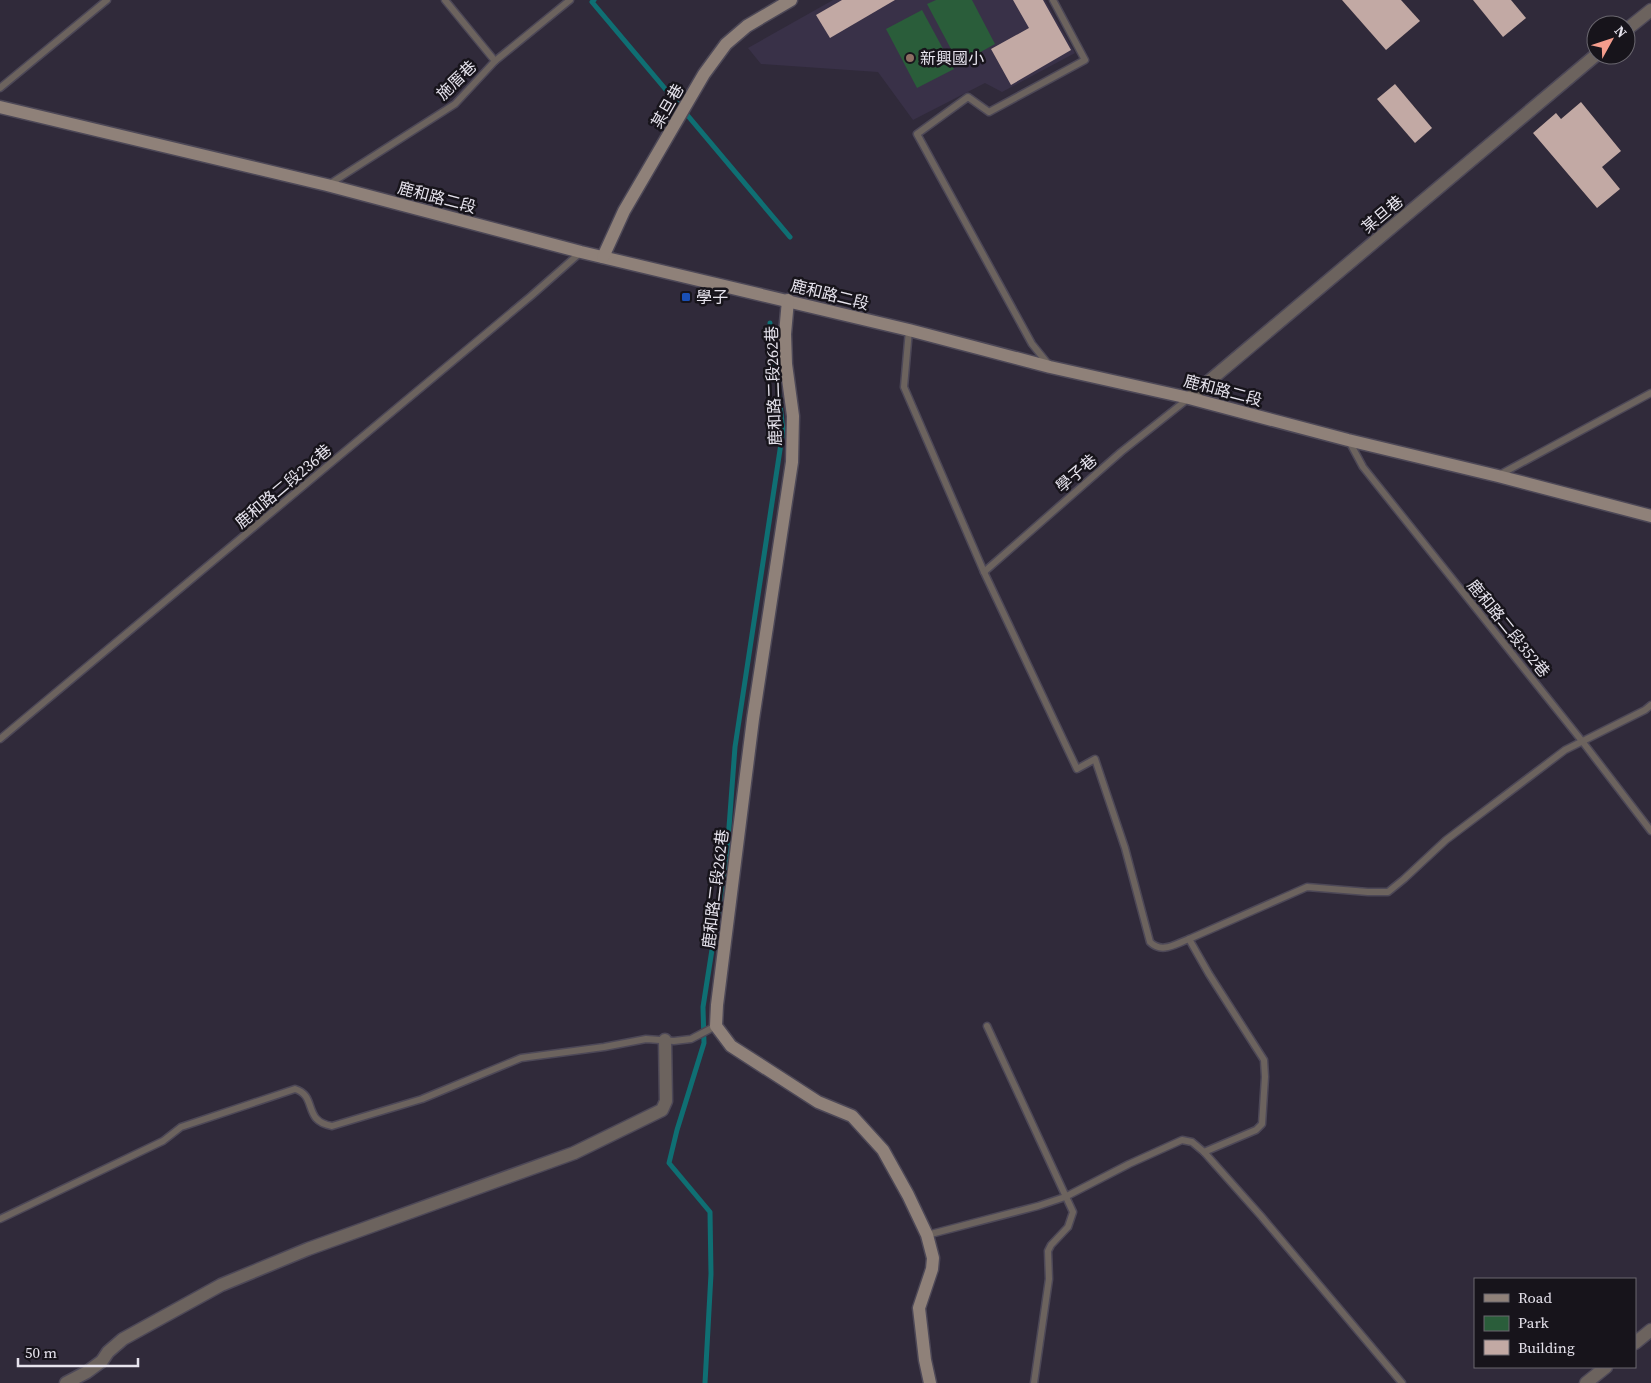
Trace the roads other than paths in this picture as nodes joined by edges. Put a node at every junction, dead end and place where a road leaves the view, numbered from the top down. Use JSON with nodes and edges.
{"nodes":[{"id":1,"x":106,"y":0,"type":"edge"},
{"id":2,"x":445,"y":0,"type":"edge"},
{"id":3,"x":570,"y":0,"type":"edge"},
{"id":4,"x":791,"y":0,"type":"edge"},
{"id":5,"x":1053,"y":0,"type":"edge"},
{"id":6,"x":1651,"y":10,"type":"edge"},
{"id":7,"x":1636,"y":22,"type":"edge"},
{"id":8,"x":495,"y":61,"type":"junction"},
{"id":9,"x":1586,"y":63,"type":"edge"},
{"id":10,"x":0,"y":88,"type":"edge"},
{"id":11,"x":0,"y":107,"type":"edge"},
{"id":12,"x":327,"y":186,"type":"junction"},
{"id":13,"x":581,"y":252,"type":"junction"},
{"id":14,"x":604,"y":257,"type":"junction"},
{"id":15,"x":788,"y":300,"type":"junction"},
{"id":16,"x":909,"y":330,"type":"junction"},
{"id":17,"x":1050,"y":367,"type":"junction"},
{"id":18,"x":1651,"y":393,"type":"edge"},
{"id":19,"x":1189,"y":398,"type":"junction"},
{"id":20,"x":1348,"y":440,"type":"junction"},
{"id":21,"x":1498,"y":476,"type":"junction"},
{"id":22,"x":1651,"y":516,"type":"edge"},
{"id":23,"x":984,"y":572,"type":"junction"},
{"id":24,"x":1651,"y":705,"type":"edge"},
{"id":25,"x":0,"y":739,"type":"edge"},
{"id":26,"x":1582,"y":741,"type":"junction"},
{"id":27,"x":1651,"y":831,"type":"edge"},
{"id":28,"x":1189,"y":939,"type":"junction"},
{"id":29,"x":716,"y":1026,"type":"junction"},
{"id":30,"x":987,"y":1026,"type":"dead end"},
{"id":31,"x":665,"y":1040,"type":"junction"},
{"id":32,"x":1204,"y":1152,"type":"junction"},
{"id":33,"x":1065,"y":1196,"type":"junction"},
{"id":34,"x":0,"y":1219,"type":"edge"},
{"id":35,"x":927,"y":1235,"type":"junction"},
{"id":36,"x":1651,"y":1330,"type":"edge"},
{"id":37,"x":1636,"y":1342,"type":"edge"},
{"id":38,"x":1605,"y":1368,"type":"edge"},
{"id":39,"x":66,"y":1383,"type":"edge"},
{"id":40,"x":930,"y":1383,"type":"edge"},
{"id":41,"x":1034,"y":1383,"type":"edge"},
{"id":42,"x":1402,"y":1383,"type":"edge"},
{"id":43,"x":1586,"y":1383,"type":"edge"}],
"edges":[{"from":1,"to":10,"type":"lane"},
{"from":2,"to":8,"type":"lane"},
{"from":3,"to":8,"type":"lane","name":"施厝巷"},
{"from":4,"to":14,"type":"main road","name":"某旦巷"},
{"from":5,"to":17,"type":"lane"},
{"from":6,"to":7,"type":"street"},
{"from":8,"to":12,"type":"lane","name":"施厝巷"},
{"from":9,"to":19,"type":"street","name":"某旦巷"},
{"from":11,"to":12,"type":"main road","name":"鹿和路二段"},
{"from":12,"to":13,"type":"main road","name":"鹿和路二段"},
{"from":13,"to":14,"type":"main road","name":"鹿和路二段"},
{"from":13,"to":25,"type":"lane","name":"鹿和路二段236巷"},
{"from":14,"to":15,"type":"main road","name":"鹿和路二段"},
{"from":15,"to":16,"type":"main road","name":"鹿和路二段"},
{"from":15,"to":29,"type":"main road","name":"鹿和路二段262巷"},
{"from":16,"to":17,"type":"main road","name":"鹿和路二段"},
{"from":16,"to":23,"type":"lane"},
{"from":17,"to":19,"type":"main road","name":"鹿和路二段"},
{"from":18,"to":21,"type":"lane"},
{"from":19,"to":20,"type":"main road","name":"鹿和路二段"},
{"from":19,"to":23,"type":"lane","name":"學子巷"},
{"from":20,"to":21,"type":"main road","name":"鹿和路二段"},
{"from":20,"to":26,"type":"lane","name":"鹿和路二段352巷"},
{"from":21,"to":22,"type":"main road","name":"鹿和路二段"},
{"from":23,"to":28,"type":"lane"},
{"from":24,"to":26,"type":"lane"},
{"from":26,"to":27,"type":"lane","name":"鹿和路二段352巷"},
{"from":26,"to":28,"type":"lane"},
{"from":28,"to":32,"type":"lane"},
{"from":29,"to":31,"type":"lane"},
{"from":29,"to":35,"type":"main road"},
{"from":30,"to":33,"type":"lane"},
{"from":31,"to":34,"type":"lane"},
{"from":31,"to":39,"type":"street"},
{"from":32,"to":33,"type":"lane"},
{"from":32,"to":42,"type":"lane"},
{"from":33,"to":35,"type":"lane"},
{"from":33,"to":41,"type":"lane"},
{"from":35,"to":40,"type":"main road"},
{"from":36,"to":37,"type":"street"},
{"from":38,"to":43,"type":"street"}]}
